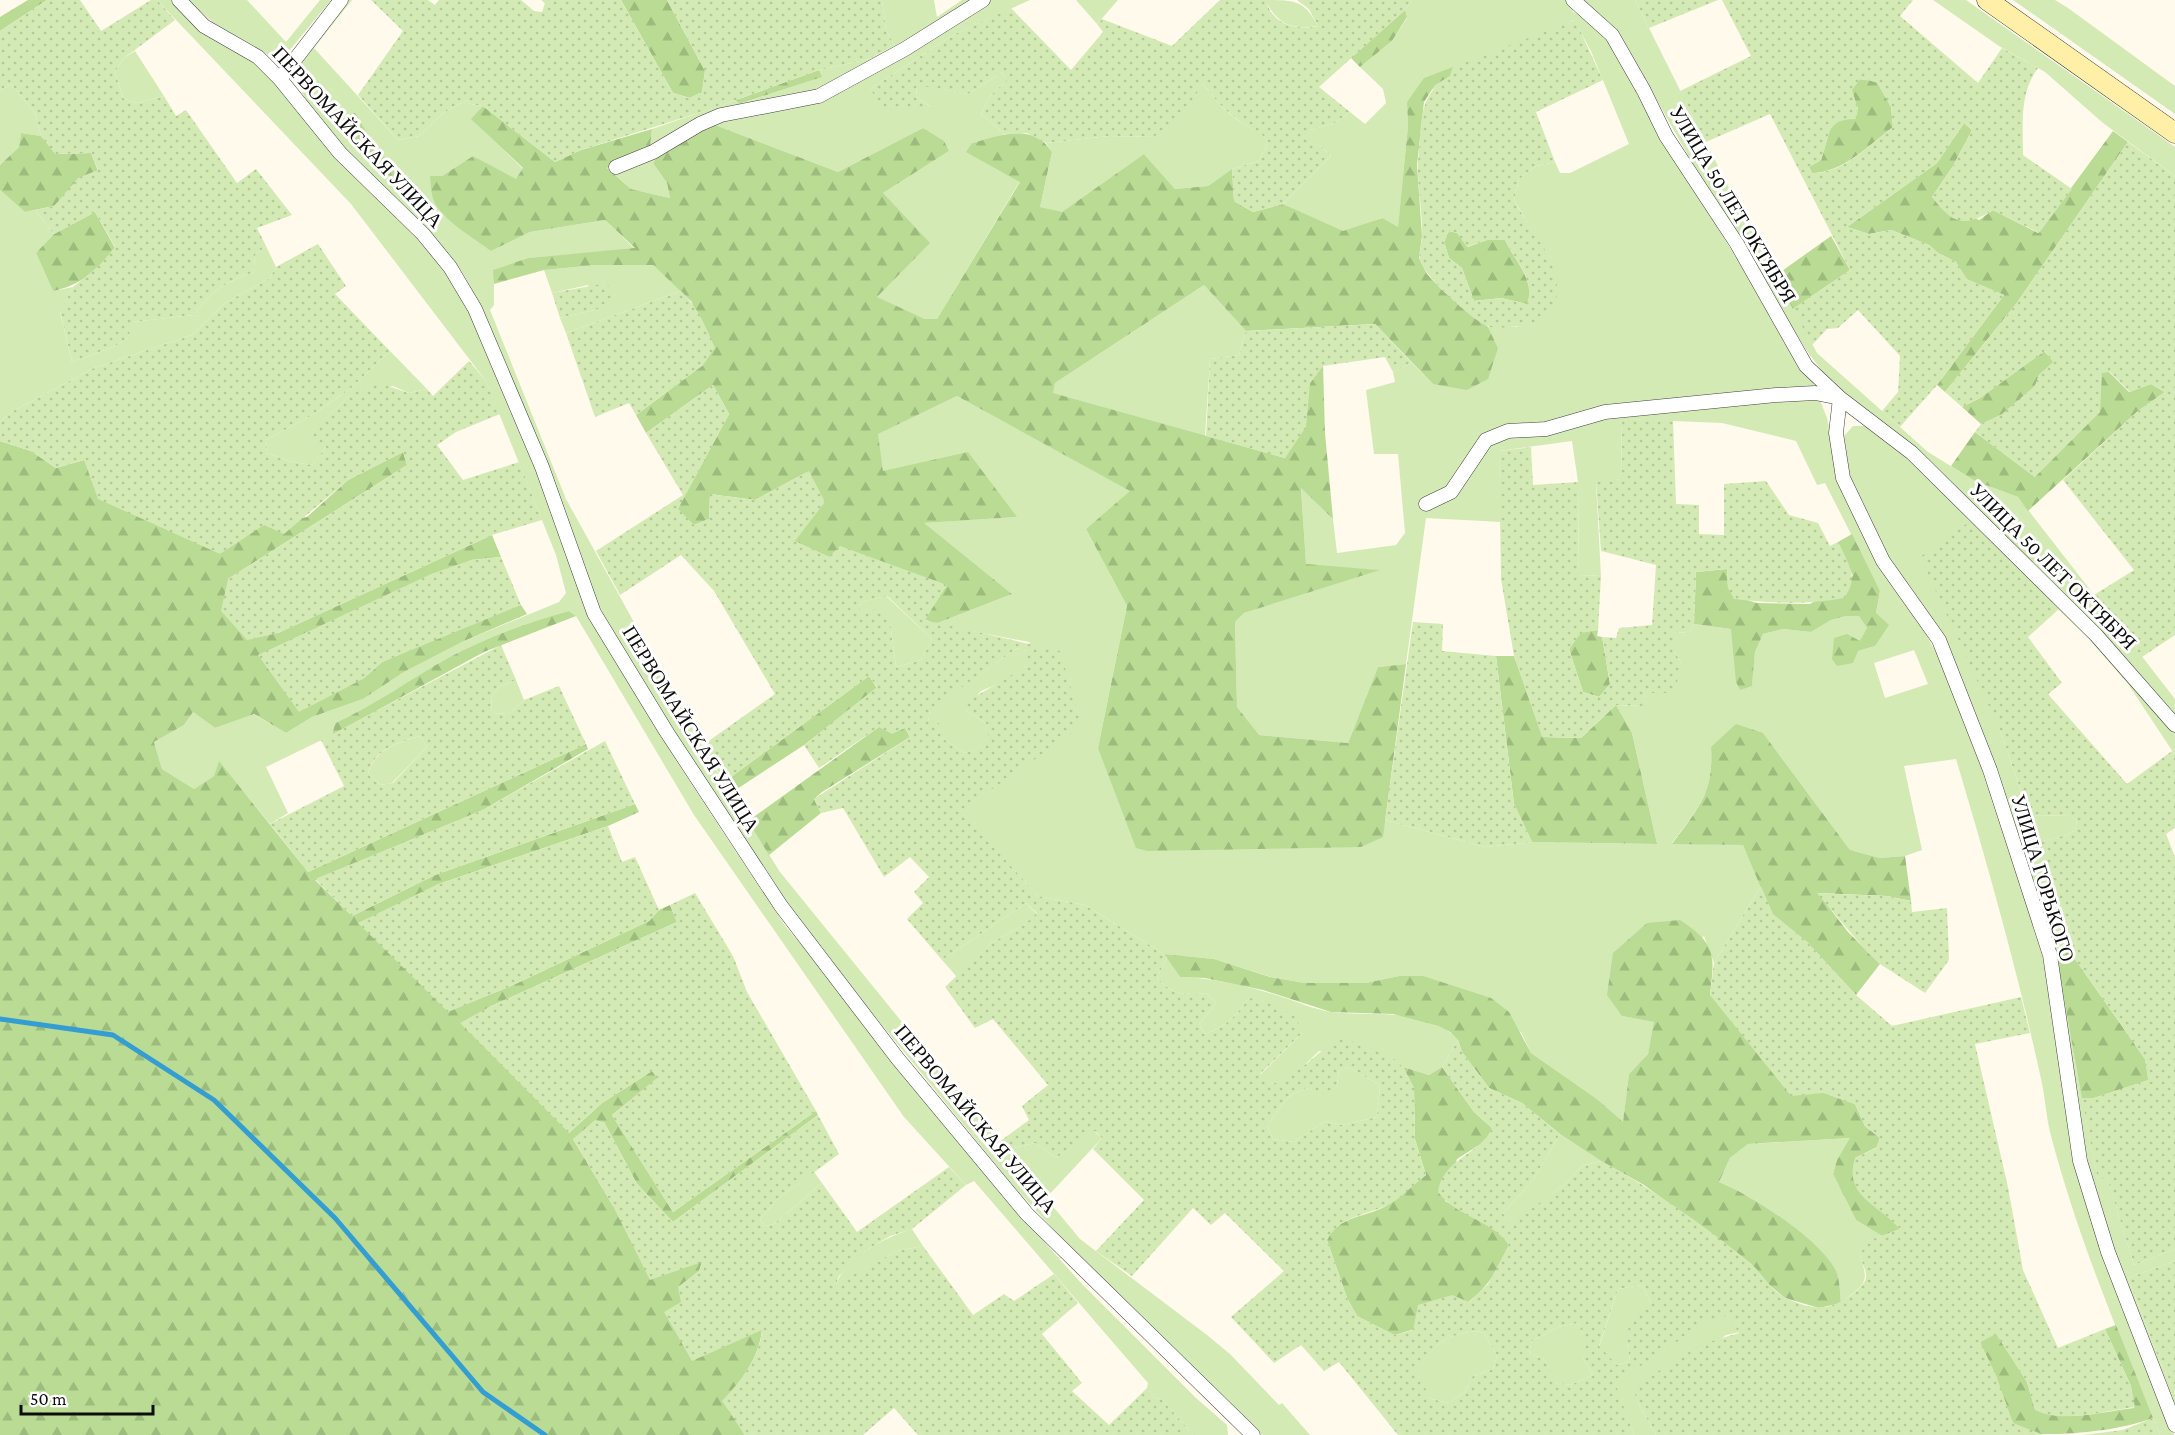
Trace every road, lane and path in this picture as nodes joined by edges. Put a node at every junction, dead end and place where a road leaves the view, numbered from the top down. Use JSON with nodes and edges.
{"nodes":[{"id":1,"x":179,"y":0,"type":"edge"},
{"id":2,"x":341,"y":0,"type":"edge"},
{"id":3,"x":983,"y":0,"type":"edge"},
{"id":4,"x":1573,"y":0,"type":"edge"},
{"id":5,"x":1988,"y":0,"type":"edge"},
{"id":6,"x":280,"y":79,"type":"junction"},
{"id":7,"x":2175,"y":133,"type":"edge"},
{"id":8,"x":616,"y":167,"type":"dead end"},
{"id":9,"x":1840,"y":398,"type":"junction"},
{"id":10,"x":1426,"y":504,"type":"dead end"},
{"id":11,"x":2175,"y":725,"type":"edge"},
{"id":12,"x":2175,"y":1425,"type":"edge"},
{"id":13,"x":1252,"y":1434,"type":"edge"}],
"edges":[{"from":1,"to":6,"type":"street","name":"ПЕРВОМАЙСКАЯ УЛИЦА"},
{"from":2,"to":6,"type":"street"},
{"from":3,"to":8,"type":"street"},
{"from":4,"to":9,"type":"street","name":"УЛИЦА 50 ЛЕТ ОКТЯБРЯ"},
{"from":5,"to":7,"type":"street"},
{"from":6,"to":13,"type":"street","name":"ПЕРВОМАЙСКАЯ УЛИЦА"},
{"from":9,"to":10,"type":"street","name":"УЛИЦА 50 ЛЕТ ОКТЯБРЯ"},
{"from":9,"to":11,"type":"street","name":"УЛИЦА 50 ЛЕТ ОКТЯБРЯ"},
{"from":9,"to":12,"type":"street","name":"УЛИЦА ГОРЬКОГО"}]}
